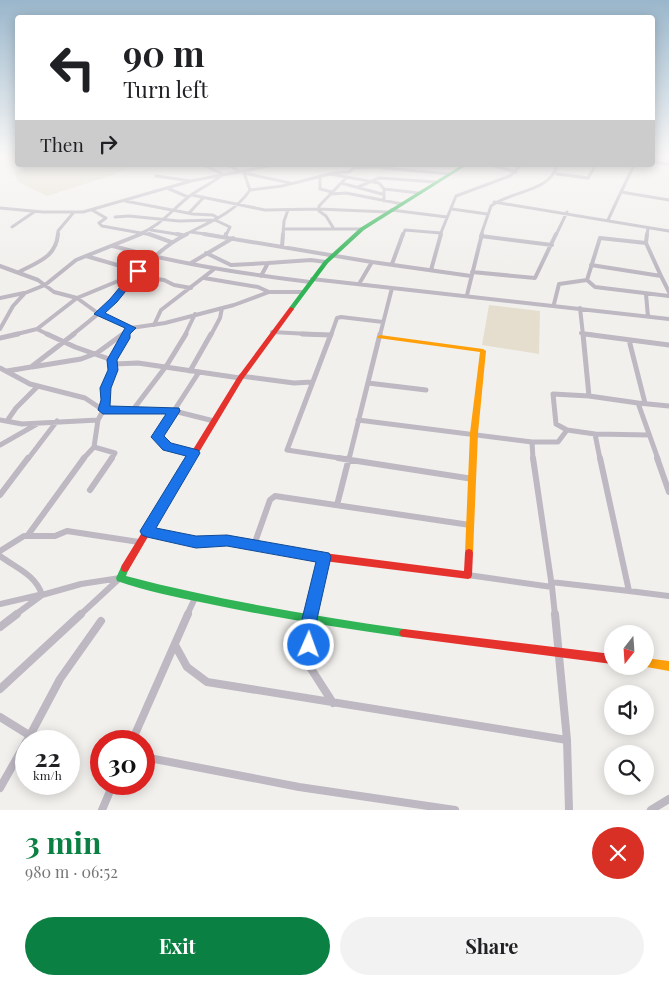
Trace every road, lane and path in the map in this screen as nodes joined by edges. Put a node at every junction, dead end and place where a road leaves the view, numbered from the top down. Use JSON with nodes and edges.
{"nodes":[{"id":1,"x":148,"y":194,"type":"edge"},
{"id":2,"x":183,"y":194,"type":"edge"},
{"id":3,"x":193,"y":194,"type":"edge"},
{"id":4,"x":247,"y":194,"type":"edge"},
{"id":5,"x":330,"y":194,"type":"edge"},
{"id":6,"x":350,"y":194,"type":"edge"},
{"id":7,"x":382,"y":194,"type":"edge"},
{"id":8,"x":418,"y":194,"type":"edge"},
{"id":9,"x":459,"y":194,"type":"edge"},
{"id":10,"x":517,"y":194,"type":"edge"},
{"id":11,"x":619,"y":194,"type":"edge"},
{"id":12,"x":631,"y":194,"type":"edge"},
{"id":13,"x":189,"y":196,"type":"junction"},
{"id":14,"x":204,"y":197,"type":"junction"},
{"id":15,"x":669,"y":200,"type":"edge"},
{"id":16,"x":125,"y":201,"type":"junction"},
{"id":17,"x":384,"y":201,"type":"junction"},
{"id":18,"x":494,"y":202,"type":"junction"},
{"id":19,"x":240,"y":204,"type":"junction"},
{"id":20,"x":402,"y":204,"type":"junction"},
{"id":21,"x":0,"y":208,"type":"edge"},
{"id":22,"x":176,"y":209,"type":"junction"},
{"id":23,"x":319,"y":209,"type":"junction"},
{"id":24,"x":452,"y":209,"type":"junction"},
{"id":25,"x":92,"y":210,"type":"junction"},
{"id":26,"x":288,"y":210,"type":"junction"},
{"id":27,"x":390,"y":211,"type":"junction"},
{"id":28,"x":34,"y":212,"type":"junction"},
{"id":29,"x":74,"y":212,"type":"junction"},
{"id":30,"x":567,"y":212,"type":"junction"},
{"id":31,"x":189,"y":213,"type":"junction"},
{"id":32,"x":487,"y":214,"type":"junction"},
{"id":33,"x":115,"y":217,"type":"dead end"},
{"id":34,"x":448,"y":217,"type":"junction"},
{"id":35,"x":216,"y":219,"type":"junction"},
{"id":36,"x":166,"y":220,"type":"junction"},
{"id":37,"x":608,"y":220,"type":"junction"},
{"id":38,"x":12,"y":227,"type":"dead end"},
{"id":39,"x":648,"y":228,"type":"junction"},
{"id":40,"x":283,"y":229,"type":"junction"},
{"id":41,"x":334,"y":229,"type":"junction"},
{"id":42,"x":362,"y":229,"type":"junction"},
{"id":43,"x":151,"y":230,"type":"junction"},
{"id":44,"x":669,"y":231,"type":"edge"},
{"id":45,"x":191,"y":232,"type":"junction"},
{"id":46,"x":441,"y":233,"type":"junction"},
{"id":47,"x":144,"y":234,"type":"junction"},
{"id":48,"x":182,"y":235,"type":"junction"},
{"id":49,"x":225,"y":236,"type":"junction"},
{"id":50,"x":481,"y":236,"type":"junction"},
{"id":51,"x":233,"y":237,"type":"junction"},
{"id":52,"x":171,"y":242,"type":"junction"},
{"id":53,"x":646,"y":243,"type":"junction"},
{"id":54,"x":112,"y":245,"type":"junction"},
{"id":55,"x":552,"y":245,"type":"junction"},
{"id":56,"x":282,"y":247,"type":"junction"},
{"id":57,"x":206,"y":253,"type":"junction"},
{"id":58,"x":86,"y":256,"type":"junction"},
{"id":59,"x":332,"y":256,"type":"junction"},
{"id":60,"x":153,"y":258,"type":"junction"},
{"id":61,"x":326,"y":262,"type":"junction"},
{"id":62,"x":372,"y":262,"type":"junction"},
{"id":63,"x":191,"y":263,"type":"junction"},
{"id":64,"x":268,"y":263,"type":"junction"},
{"id":65,"x":392,"y":264,"type":"junction"},
{"id":66,"x":591,"y":265,"type":"junction"},
{"id":67,"x":0,"y":266,"type":"edge"},
{"id":68,"x":9,"y":269,"type":"junction"},
{"id":69,"x":213,"y":270,"type":"junction"},
{"id":70,"x":431,"y":270,"type":"junction"},
{"id":71,"x":0,"y":272,"type":"edge"},
{"id":72,"x":19,"y":272,"type":"junction"},
{"id":73,"x":136,"y":273,"type":"junction"},
{"id":74,"x":472,"y":274,"type":"junction"},
{"id":75,"x":261,"y":276,"type":"junction"},
{"id":76,"x":661,"y":276,"type":"junction"},
{"id":77,"x":204,"y":278,"type":"junction"},
{"id":78,"x":587,"y":280,"type":"junction"},
{"id":79,"x":311,"y":281,"type":"junction"},
{"id":80,"x":358,"y":284,"type":"junction"},
{"id":81,"x":44,"y":285,"type":"junction"},
{"id":82,"x":190,"y":288,"type":"junction"},
{"id":83,"x":392,"y":288,"type":"junction"},
{"id":84,"x":269,"y":292,"type":"junction"},
{"id":85,"x":302,"y":292,"type":"junction"},
{"id":86,"x":25,"y":293,"type":"junction"},
{"id":87,"x":646,"y":294,"type":"junction"},
{"id":88,"x":669,"y":294,"type":"edge"},
{"id":89,"x":467,"y":295,"type":"junction"},
{"id":90,"x":0,"y":298,"type":"edge"},
{"id":91,"x":77,"y":298,"type":"junction"},
{"id":92,"x":554,"y":304,"type":"junction"},
{"id":93,"x":222,"y":308,"type":"junction"},
{"id":94,"x":580,"y":308,"type":"junction"},
{"id":95,"x":99,"y":314,"type":"junction"},
{"id":96,"x":195,"y":314,"type":"junction"},
{"id":97,"x":648,"y":317,"type":"junction"},
{"id":98,"x":669,"y":319,"type":"edge"},
{"id":99,"x":383,"y":322,"type":"junction"},
{"id":100,"x":154,"y":324,"type":"junction"},
{"id":101,"x":131,"y":328,"type":"junction"},
{"id":102,"x":0,"y":329,"type":"edge"},
{"id":103,"x":37,"y":329,"type":"junction"},
{"id":104,"x":272,"y":332,"type":"junction"},
{"id":105,"x":125,"y":333,"type":"junction"},
{"id":106,"x":581,"y":333,"type":"junction"},
{"id":107,"x":331,"y":335,"type":"junction"},
{"id":108,"x":380,"y":337,"type":"junction"},
{"id":109,"x":0,"y":338,"type":"edge"},
{"id":110,"x":629,"y":340,"type":"junction"},
{"id":111,"x":63,"y":341,"type":"junction"},
{"id":112,"x":669,"y":345,"type":"edge"},
{"id":113,"x":97,"y":352,"type":"junction"},
{"id":114,"x":113,"y":362,"type":"junction"},
{"id":115,"x":31,"y":366,"type":"junction"},
{"id":116,"x":166,"y":368,"type":"junction"},
{"id":117,"x":3,"y":370,"type":"edge"},
{"id":118,"x":190,"y":370,"type":"junction"},
{"id":119,"x":199,"y":372,"type":"junction"},
{"id":120,"x":240,"y":377,"type":"junction"},
{"id":121,"x":312,"y":382,"type":"junction"},
{"id":122,"x":368,"y":383,"type":"junction"},
{"id":123,"x":37,"y":387,"type":"junction"},
{"id":124,"x":426,"y":390,"type":"dead end"},
{"id":125,"x":589,"y":396,"type":"junction"},
{"id":126,"x":638,"y":403,"type":"junction"},
{"id":127,"x":645,"y":403,"type":"junction"},
{"id":128,"x":669,"y":406,"type":"edge"},
{"id":129,"x":103,"y":410,"type":"junction"},
{"id":130,"x":132,"y":411,"type":"junction"},
{"id":131,"x":174,"y":411,"type":"junction"},
{"id":132,"x":0,"y":420,"type":"edge"},
{"id":133,"x":98,"y":420,"type":"junction"},
{"id":134,"x":358,"y":420,"type":"junction"},
{"id":135,"x":7,"y":421,"type":"junction"},
{"id":136,"x":57,"y":421,"type":"junction"},
{"id":137,"x":214,"y":421,"type":"junction"},
{"id":138,"x":38,"y":424,"type":"junction"},
{"id":139,"x":567,"y":430,"type":"junction"},
{"id":140,"x":474,"y":434,"type":"junction"},
{"id":141,"x":595,"y":434,"type":"junction"},
{"id":142,"x":649,"y":435,"type":"junction"},
{"id":143,"x":532,"y":442,"type":"junction"},
{"id":144,"x":0,"y":445,"type":"edge"},
{"id":145,"x":94,"y":447,"type":"junction"},
{"id":146,"x":193,"y":453,"type":"junction"},
{"id":147,"x":347,"y":460,"type":"junction"},
{"id":148,"x":473,"y":480,"type":"junction"},
{"id":149,"x":90,"y":490,"type":"dead end"},
{"id":150,"x":669,"y":490,"type":"edge"},
{"id":151,"x":0,"y":495,"type":"edge"},
{"id":152,"x":337,"y":505,"type":"junction"},
{"id":153,"x":471,"y":525,"type":"junction"},
{"id":154,"x":147,"y":531,"type":"junction"},
{"id":155,"x":28,"y":534,"type":"junction"},
{"id":156,"x":139,"y":542,"type":"junction"},
{"id":157,"x":254,"y":545,"type":"junction"},
{"id":158,"x":0,"y":551,"type":"edge"},
{"id":159,"x":0,"y":556,"type":"edge"},
{"id":160,"x":324,"y":557,"type":"junction"},
{"id":161,"x":468,"y":575,"type":"junction"},
{"id":162,"x":120,"y":578,"type":"junction"},
{"id":163,"x":552,"y":585,"type":"junction"},
{"id":164,"x":629,"y":591,"type":"junction"},
{"id":165,"x":42,"y":595,"type":"junction"},
{"id":166,"x":669,"y":596,"type":"edge"},
{"id":167,"x":196,"y":598,"type":"junction"},
{"id":168,"x":0,"y":604,"type":"edge"},
{"id":169,"x":310,"y":619,"type":"junction"},
{"id":170,"x":101,"y":621,"type":"dead end"},
{"id":171,"x":0,"y":627,"type":"edge"},
{"id":172,"x":175,"y":645,"type":"junction"},
{"id":173,"x":557,"y":652,"type":"junction"},
{"id":174,"x":604,"y":658,"type":"edge"},
{"id":175,"x":654,"y":664,"type":"edge"},
{"id":176,"x":669,"y":666,"type":"edge"},
{"id":177,"x":0,"y":689,"type":"edge"},
{"id":178,"x":333,"y":703,"type":"junction"},
{"id":179,"x":0,"y":717,"type":"edge"},
{"id":180,"x":16,"y":730,"type":"edge"},
{"id":181,"x":32,"y":730,"type":"edge"},
{"id":182,"x":137,"y":730,"type":"edge"},
{"id":183,"x":567,"y":740,"type":"junction"},
{"id":184,"x":155,"y":760,"type":"edge"},
{"id":185,"x":15,"y":761,"type":"edge"},
{"id":186,"x":0,"y":788,"type":"edge"},
{"id":187,"x":108,"y":795,"type":"edge"},
{"id":188,"x":669,"y":799,"type":"edge"},
{"id":189,"x":102,"y":810,"type":"edge"},
{"id":190,"x":455,"y":810,"type":"edge"},
{"id":191,"x":569,"y":810,"type":"edge"},
{"id":192,"x":651,"y":810,"type":"edge"}],
"edges":[{"from":1,"to":16,"type":"street"},
{"from":2,"to":13,"type":"street"},
{"from":3,"to":13,"type":"street"},
{"from":4,"to":19,"type":"street"},
{"from":5,"to":23,"type":"street"},
{"from":6,"to":17,"type":"street"},
{"from":7,"to":17,"type":"street"},
{"from":8,"to":20,"type":"street"},
{"from":9,"to":24,"type":"street"},
{"from":10,"to":18,"type":"street"},
{"from":11,"to":37,"type":"street"},
{"from":12,"to":15,"type":"street"},
{"from":13,"to":14,"type":"street"},
{"from":13,"to":22,"type":"street"},
{"from":14,"to":19,"type":"street"},
{"from":14,"to":31,"type":"street"},
{"from":16,"to":22,"type":"street"},
{"from":16,"to":25,"type":"street"},
{"from":17,"to":20,"type":"street"},
{"from":18,"to":30,"type":"street"},
{"from":18,"to":32,"type":"street"},
{"from":19,"to":26,"type":"street"},
{"from":19,"to":35,"type":"street"},
{"from":20,"to":27,"type":"street"},
{"from":21,"to":28,"type":"street"},
{"from":22,"to":31,"type":"street"},
{"from":22,"to":36,"type":"street"},
{"from":23,"to":26,"type":"street"},
{"from":23,"to":27,"type":"street"},
{"from":23,"to":41,"type":"street"},
{"from":24,"to":32,"type":"street"},
{"from":24,"to":34,"type":"street"},
{"from":25,"to":29,"type":"street"},
{"from":25,"to":47,"type":"street"},
{"from":26,"to":40,"type":"street"},
{"from":27,"to":34,"type":"street"},
{"from":27,"to":42,"type":"street"},
{"from":28,"to":29,"type":"street"},
{"from":28,"to":38,"type":"street"},
{"from":29,"to":72,"type":"street"},
{"from":30,"to":37,"type":"street"},
{"from":30,"to":55,"type":"street"},
{"from":31,"to":35,"type":"street"},
{"from":32,"to":50,"type":"street"},
{"from":33,"to":36,"type":"street"},
{"from":34,"to":46,"type":"street"},
{"from":35,"to":36,"type":"street"},
{"from":35,"to":45,"type":"street"},
{"from":35,"to":49,"type":"street"},
{"from":36,"to":43,"type":"street"},
{"from":37,"to":39,"type":"street"},
{"from":39,"to":44,"type":"street"},
{"from":39,"to":53,"type":"street"},
{"from":40,"to":41,"type":"street"},
{"from":40,"to":56,"type":"street"},
{"from":41,"to":42,"type":"street"},
{"from":42,"to":59,"type":"street"},
{"from":43,"to":47,"type":"street"},
{"from":43,"to":48,"type":"street"},
{"from":45,"to":48,"type":"street"},
{"from":45,"to":49,"type":"street"},
{"from":46,"to":65,"type":"street"},
{"from":46,"to":70,"type":"street"},
{"from":47,"to":52,"type":"street"},
{"from":47,"to":54,"type":"street"},
{"from":48,"to":52,"type":"street"},
{"from":49,"to":51,"type":"street"},
{"from":50,"to":55,"type":"street"},
{"from":50,"to":74,"type":"street"},
{"from":51,"to":56,"type":"street"},
{"from":51,"to":57,"type":"street"},
{"from":52,"to":60,"type":"street"},
{"from":53,"to":66,"type":"street"},
{"from":53,"to":76,"type":"street"},
{"from":54,"to":58,"type":"street"},
{"from":54,"to":60,"type":"street"},
{"from":55,"to":74,"type":"street"},
{"from":56,"to":59,"type":"street"},
{"from":57,"to":63,"type":"street"},
{"from":57,"to":64,"type":"street"},
{"from":58,"to":73,"type":"street"},
{"from":58,"to":81,"type":"street"},
{"from":59,"to":61,"type":"street"},
{"from":59,"to":62,"type":"street"},
{"from":60,"to":63,"type":"street"},
{"from":60,"to":73,"type":"street"},
{"from":61,"to":64,"type":"street"},
{"from":61,"to":79,"type":"street"},
{"from":62,"to":65,"type":"street"},
{"from":62,"to":80,"type":"street"},
{"from":63,"to":69,"type":"street"},
{"from":64,"to":75,"type":"street"},
{"from":65,"to":70,"type":"street"},
{"from":66,"to":76,"type":"street"},
{"from":66,"to":78,"type":"street"},
{"from":67,"to":68,"type":"street"},
{"from":68,"to":71,"type":"street"},
{"from":68,"to":72,"type":"street"},
{"from":69,"to":75,"type":"street"},
{"from":69,"to":77,"type":"street"},
{"from":70,"to":74,"type":"street"},
{"from":72,"to":81,"type":"street"},
{"from":73,"to":82,"type":"street"},
{"from":73,"to":91,"type":"street"},
{"from":73,"to":95,"type":"street"},
{"from":74,"to":89,"type":"street"},
{"from":75,"to":79,"type":"street"},
{"from":76,"to":88,"type":"street"},
{"from":77,"to":82,"type":"street"},
{"from":77,"to":84,"type":"street"},
{"from":78,"to":87,"type":"street"},
{"from":78,"to":92,"type":"street"},
{"from":79,"to":80,"type":"street"},
{"from":79,"to":85,"type":"street"},
{"from":80,"to":83,"type":"street"},
{"from":81,"to":86,"type":"street"},
{"from":81,"to":91,"type":"street"},
{"from":82,"to":100,"type":"street"},
{"from":83,"to":89,"type":"street"},
{"from":83,"to":99,"type":"street"},
{"from":84,"to":85,"type":"street"},
{"from":84,"to":93,"type":"street"},
{"from":85,"to":104,"type":"street"},
{"from":86,"to":90,"type":"street"},
{"from":86,"to":102,"type":"street"},
{"from":87,"to":88,"type":"street"},
{"from":87,"to":97,"type":"street"},
{"from":89,"to":92,"type":"street"},
{"from":91,"to":95,"type":"street"},
{"from":91,"to":103,"type":"street"},
{"from":92,"to":94,"type":"street"},
{"from":93,"to":96,"type":"street"},
{"from":93,"to":118,"type":"street"},
{"from":94,"to":97,"type":"street"},
{"from":94,"to":106,"type":"street"},
{"from":95,"to":101,"type":"street"},
{"from":95,"to":111,"type":"street"},
{"from":96,"to":100,"type":"street"},
{"from":96,"to":116,"type":"street"},
{"from":97,"to":98,"type":"street"},
{"from":99,"to":107,"type":"street"},
{"from":99,"to":108,"type":"street"},
{"from":100,"to":101,"type":"street"},
{"from":101,"to":105,"type":"street"},
{"from":103,"to":109,"type":"street"},
{"from":103,"to":111,"type":"street"},
{"from":104,"to":107,"type":"street"},
{"from":104,"to":120,"type":"street"},
{"from":105,"to":113,"type":"street"},
{"from":105,"to":114,"type":"street"},
{"from":106,"to":110,"type":"street"},
{"from":106,"to":125,"type":"street"},
{"from":107,"to":121,"type":"street"},
{"from":108,"to":122,"type":"street"},
{"from":108,"to":140,"type":"street"},
{"from":110,"to":112,"type":"street"},
{"from":110,"to":127,"type":"street"},
{"from":111,"to":113,"type":"street"},
{"from":111,"to":115,"type":"street"},
{"from":113,"to":114,"type":"street"},
{"from":113,"to":115,"type":"street"},
{"from":114,"to":116,"type":"street"},
{"from":114,"to":129,"type":"street"},
{"from":115,"to":117,"type":"street"},
{"from":116,"to":118,"type":"street"},
{"from":116,"to":130,"type":"street"},
{"from":117,"to":123,"type":"street"},
{"from":118,"to":119,"type":"street"},
{"from":119,"to":120,"type":"street"},
{"from":119,"to":131,"type":"street"},
{"from":120,"to":121,"type":"street"},
{"from":120,"to":137,"type":"street"},
{"from":121,"to":147,"type":"street"},
{"from":122,"to":124,"type":"street"},
{"from":122,"to":134,"type":"street"},
{"from":123,"to":129,"type":"street"},
{"from":123,"to":135,"type":"street"},
{"from":125,"to":126,"type":"street"},
{"from":125,"to":139,"type":"street"},
{"from":126,"to":127,"type":"street"},
{"from":126,"to":142,"type":"street"},
{"from":127,"to":128,"type":"street"},
{"from":129,"to":130,"type":"street"},
{"from":129,"to":133,"type":"street"},
{"from":130,"to":131,"type":"street"},
{"from":131,"to":137,"type":"street"},
{"from":131,"to":146,"type":"street"},
{"from":132,"to":135,"type":"street"},
{"from":133,"to":136,"type":"street"},
{"from":133,"to":145,"type":"street"},
{"from":134,"to":140,"type":"street"},
{"from":134,"to":147,"type":"street"},
{"from":135,"to":138,"type":"street"},
{"from":136,"to":138,"type":"street"},
{"from":136,"to":151,"type":"street"},
{"from":137,"to":146,"type":"street"},
{"from":138,"to":144,"type":"street"},
{"from":139,"to":141,"type":"street"},
{"from":139,"to":143,"type":"street"},
{"from":140,"to":143,"type":"street"},
{"from":140,"to":148,"type":"street"},
{"from":141,"to":142,"type":"street"},
{"from":141,"to":164,"type":"street"},
{"from":142,"to":150,"type":"street"},
{"from":143,"to":163,"type":"street"},
{"from":145,"to":149,"type":"street"},
{"from":145,"to":155,"type":"street"},
{"from":146,"to":154,"type":"street"},
{"from":147,"to":148,"type":"street"},
{"from":147,"to":152,"type":"street"},
{"from":148,"to":153,"type":"street"},
{"from":152,"to":153,"type":"street"},
{"from":152,"to":157,"type":"street"},
{"from":153,"to":161,"type":"street"},
{"from":154,"to":156,"type":"street"},
{"from":154,"to":157,"type":"street"},
{"from":155,"to":156,"type":"street"},
{"from":155,"to":158,"type":"street"},
{"from":156,"to":162,"type":"street"},
{"from":157,"to":160,"type":"street"},
{"from":159,"to":165,"type":"street"},
{"from":160,"to":161,"type":"street"},
{"from":160,"to":169,"type":"street"},
{"from":161,"to":163,"type":"street"},
{"from":162,"to":165,"type":"street"},
{"from":162,"to":167,"type":"street"},
{"from":162,"to":177,"type":"street"},
{"from":163,"to":164,"type":"street"},
{"from":163,"to":173,"type":"street"},
{"from":164,"to":166,"type":"street"},
{"from":165,"to":168,"type":"street"},
{"from":165,"to":171,"type":"street"},
{"from":167,"to":169,"type":"street"},
{"from":167,"to":172,"type":"street"},
{"from":169,"to":173,"type":"street"},
{"from":169,"to":178,"type":"street"},
{"from":170,"to":181,"type":"street"},
{"from":172,"to":178,"type":"street"},
{"from":172,"to":182,"type":"street"},
{"from":173,"to":174,"type":"street"},
{"from":173,"to":183,"type":"street"},
{"from":175,"to":176,"type":"street"},
{"from":178,"to":183,"type":"street"},
{"from":179,"to":180,"type":"street"},
{"from":183,"to":191,"type":"street"},
{"from":184,"to":190,"type":"street"},
{"from":185,"to":186,"type":"street"},
{"from":187,"to":189,"type":"street"},
{"from":188,"to":192,"type":"street"}]}
